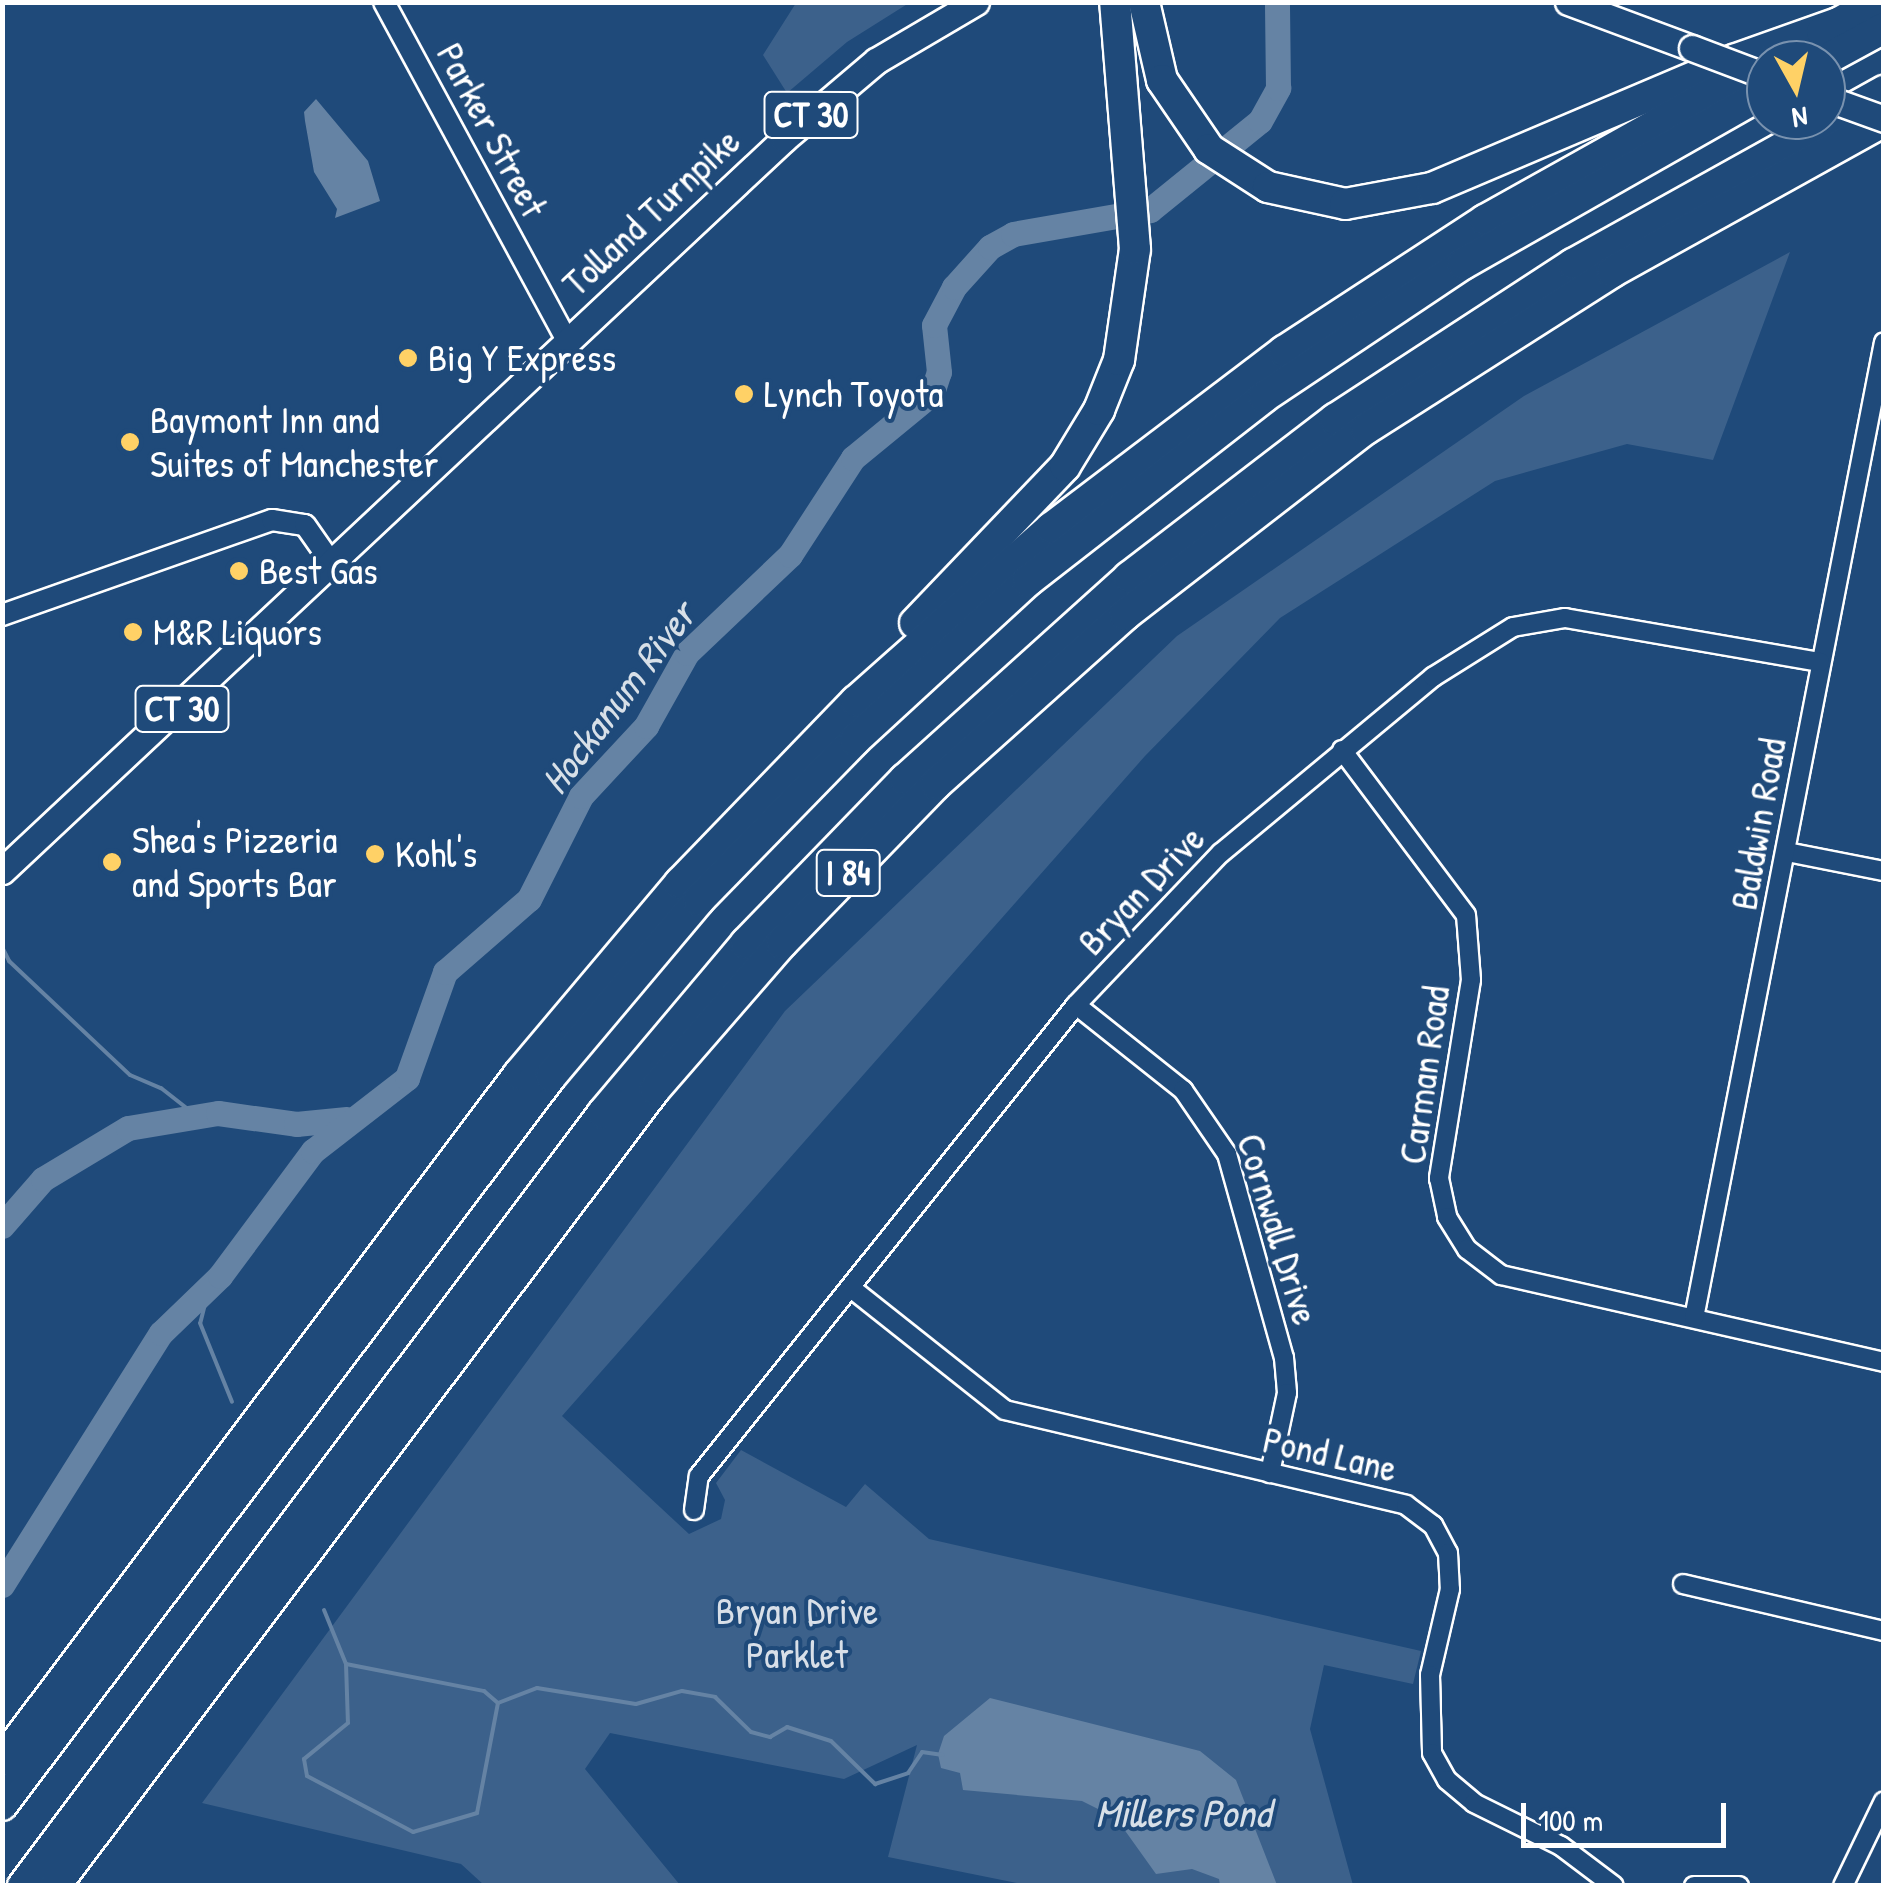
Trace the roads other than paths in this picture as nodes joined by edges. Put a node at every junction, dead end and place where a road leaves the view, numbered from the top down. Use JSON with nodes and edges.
{"nodes":[{"id":1,"x":384,"y":2,"type":"edge"},
{"id":2,"x":976,"y":2,"type":"edge"},
{"id":3,"x":1115,"y":2,"type":"edge"},
{"id":4,"x":1144,"y":2,"type":"edge"},
{"id":5,"x":1568,"y":2,"type":"edge"},
{"id":6,"x":1876,"y":2,"type":"edge"},
{"id":7,"x":1838,"y":23,"type":"junction"},
{"id":8,"x":1884,"y":28,"type":"edge"},
{"id":9,"x":1807,"y":40,"type":"edge"},
{"id":10,"x":1846,"y":49,"type":"edge"},
{"id":11,"x":1746,"y":68,"type":"edge"},
{"id":12,"x":1746,"y":73,"type":"edge"},
{"id":13,"x":1884,"y":91,"type":"edge"},
{"id":14,"x":1746,"y":103,"type":"edge"},
{"id":15,"x":1846,"y":106,"type":"edge"},
{"id":16,"x":1884,"y":120,"type":"edge"},
{"id":17,"x":566,"y":341,"type":"junction"},
{"id":18,"x":1884,"y":342,"type":"edge"},
{"id":19,"x":333,"y":565,"type":"junction"},
{"id":20,"x":2,"y":615,"type":"edge"},
{"id":21,"x":1820,"y":662,"type":"junction"},
{"id":22,"x":1342,"y":750,"type":"junction"},
{"id":23,"x":788,"y":769,"type":"junction"},
{"id":24,"x":1787,"y":852,"type":"junction"},
{"id":25,"x":2,"y":871,"type":"edge"},
{"id":26,"x":1884,"y":871,"type":"edge"},
{"id":27,"x":1076,"y":1005,"type":"junction"},
{"id":28,"x":851,"y":1288,"type":"junction"},
{"id":29,"x":1694,"y":1318,"type":"junction"},
{"id":30,"x":1884,"y":1362,"type":"edge"},
{"id":31,"x":1270,"y":1473,"type":"junction"},
{"id":32,"x":694,"y":1510,"type":"dead end"},
{"id":33,"x":1683,"y":1584,"type":"dead end"},
{"id":34,"x":1884,"y":1631,"type":"edge"},
{"id":35,"x":2,"y":1761,"type":"edge"},
{"id":36,"x":1884,"y":1801,"type":"edge"},
{"id":37,"x":2,"y":1805,"type":"edge"},
{"id":38,"x":23,"y":1886,"type":"edge"},
{"id":39,"x":55,"y":1886,"type":"edge"},
{"id":40,"x":1614,"y":1886,"type":"edge"},
{"id":41,"x":1694,"y":1886,"type":"edge"},
{"id":42,"x":1739,"y":1886,"type":"edge"},
{"id":43,"x":1842,"y":1886,"type":"edge"}],
"edges":[{"from":1,"to":17,"type":"street","name":"Parker Street"},
{"from":2,"to":17,"type":"main road","name":"Tolland Turnpike","number":"CT 30"},
{"from":3,"to":23,"type":"highway"},
{"from":4,"to":7,"type":"highway"},
{"from":5,"to":11,"type":"main road","bridge":true},
{"from":6,"to":7,"type":"highway"},
{"from":7,"to":9,"type":"highway"},
{"from":8,"to":10,"type":"highway"},
{"from":12,"to":23,"type":"highway"},
{"from":13,"to":38,"type":"highway"},
{"from":14,"to":37,"type":"highway"},
{"from":15,"to":16,"type":"main road","bridge":true},
{"from":16,"to":39,"type":"highway","number":"I 84"},
{"from":17,"to":19,"type":"main road","name":"Tolland Turnpike","number":"CT 30"},
{"from":18,"to":21,"type":"street","name":"Baldwin Road"},
{"from":19,"to":20,"type":"street"},
{"from":19,"to":25,"type":"main road","name":"Tolland Turnpike","number":"CT 30"},
{"from":21,"to":22,"type":"street","name":"Bryan Drive"},
{"from":21,"to":24,"type":"street","name":"Baldwin Road"},
{"from":22,"to":27,"type":"street","name":"Bryan Drive"},
{"from":22,"to":29,"type":"street","name":"Carman Road"},
{"from":23,"to":35,"type":"highway"},
{"from":24,"to":26,"type":"street"},
{"from":24,"to":29,"type":"street","name":"Baldwin Road"},
{"from":27,"to":28,"type":"street","name":"Bryan Drive"},
{"from":27,"to":31,"type":"street","name":"Cornwall Drive"},
{"from":28,"to":31,"type":"street","name":"Pond Lane"},
{"from":28,"to":32,"type":"street","name":"Bryan Drive"},
{"from":29,"to":30,"type":"street","name":"Carman Road"},
{"from":31,"to":40,"type":"street","name":"Pond Lane"},
{"from":33,"to":34,"type":"street"},
{"from":36,"to":43,"type":"street"},
{"from":41,"to":42,"type":"street"}]}
